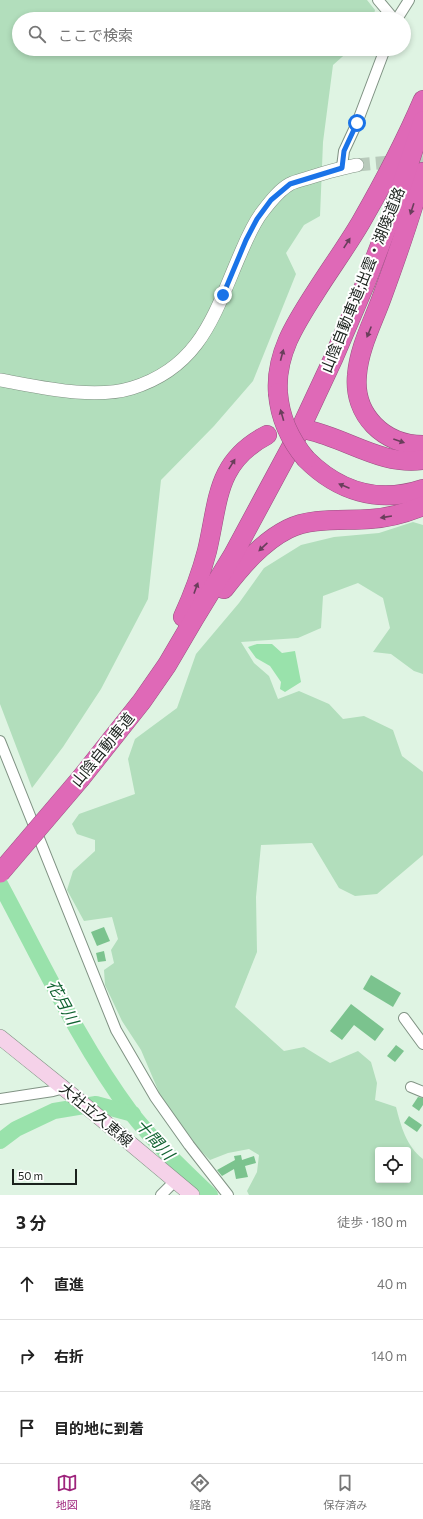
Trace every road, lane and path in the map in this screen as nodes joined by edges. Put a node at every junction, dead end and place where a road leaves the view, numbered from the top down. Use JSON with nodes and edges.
{"nodes":[{"id":1,"x":378,"y":0,"type":"edge"},
{"id":2,"x":409,"y":0,"type":"edge"},
{"id":3,"x":389,"y":12,"type":"edge"},
{"id":4,"x":401,"y":12,"type":"edge"},
{"id":5,"x":382,"y":56,"type":"edge"},
{"id":6,"x":423,"y":100,"type":"edge"},
{"id":7,"x":423,"y":121,"type":"edge"},
{"id":8,"x":358,"y":165,"type":"tunnel mouth"},
{"id":9,"x":342,"y":168,"type":"junction"},
{"id":10,"x":423,"y":172,"type":"edge"},
{"id":11,"x":0,"y":380,"type":"edge"},
{"id":12,"x":303,"y":433,"type":"junction"},
{"id":13,"x":267,"y":435,"type":"dead end"},
{"id":14,"x":423,"y":445,"type":"edge"},
{"id":15,"x":423,"y":460,"type":"edge"},
{"id":16,"x":423,"y":490,"type":"edge"},
{"id":17,"x":423,"y":506,"type":"edge"},
{"id":18,"x":165,"y":664,"type":"junction"},
{"id":19,"x":0,"y":741,"type":"edge"},
{"id":20,"x":79,"y":777,"type":"junction"},
{"id":21,"x":0,"y":865,"type":"edge"},
{"id":22,"x":0,"y":873,"type":"edge"},
{"id":23,"x":404,"y":1018,"type":"dead end"},
{"id":24,"x":0,"y":1037,"type":"edge"},
{"id":25,"x":423,"y":1044,"type":"edge"},
{"id":26,"x":411,"y":1087,"type":"dead end"},
{"id":27,"x":64,"y":1088,"type":"junction"},
{"id":28,"x":423,"y":1092,"type":"edge"},
{"id":29,"x":0,"y":1098,"type":"edge"},
{"id":30,"x":175,"y":1181,"type":"junction"},
{"id":31,"x":161,"y":1195,"type":"edge"},
{"id":32,"x":192,"y":1195,"type":"edge"},
{"id":33,"x":228,"y":1195,"type":"edge"}],
"edges":[{"from":1,"to":3,"type":"street"},
{"from":2,"to":4,"type":"street"},
{"from":5,"to":9,"type":"street"},
{"from":16,"to":6,"type":"highway","one_way":true,"bridge":true},
{"from":7,"to":12,"type":"highway","name":"山陰自動車道;出雲・湖陵道路"},
{"from":8,"to":9,"type":"street"},
{"from":9,"to":11,"type":"street"},
{"from":10,"to":14,"type":"highway","one_way":true},
{"from":12,"to":15,"type":"highway"},
{"from":12,"to":18,"type":"highway","name":"山陰自動車道"},
{"from":18,"to":13,"type":"highway","one_way":true},
{"from":17,"to":18,"type":"highway","one_way":true},
{"from":18,"to":20,"type":"highway","name":"山陰自動車道"},
{"from":19,"to":33,"type":"street"},
{"from":20,"to":21,"type":"highway","name":"山陰自動車道"},
{"from":20,"to":22,"type":"highway","name":"山陰自動車道","bridge":true},
{"from":23,"to":25,"type":"street"},
{"from":24,"to":27,"type":"main road","name":"大社立久恵線"},
{"from":26,"to":28,"type":"street"},
{"from":27,"to":29,"type":"street"},
{"from":27,"to":30,"type":"main road","name":"大社立久恵線"},
{"from":30,"to":31,"type":"street"},
{"from":30,"to":32,"type":"main road","name":"大社立久恵線"}]}
